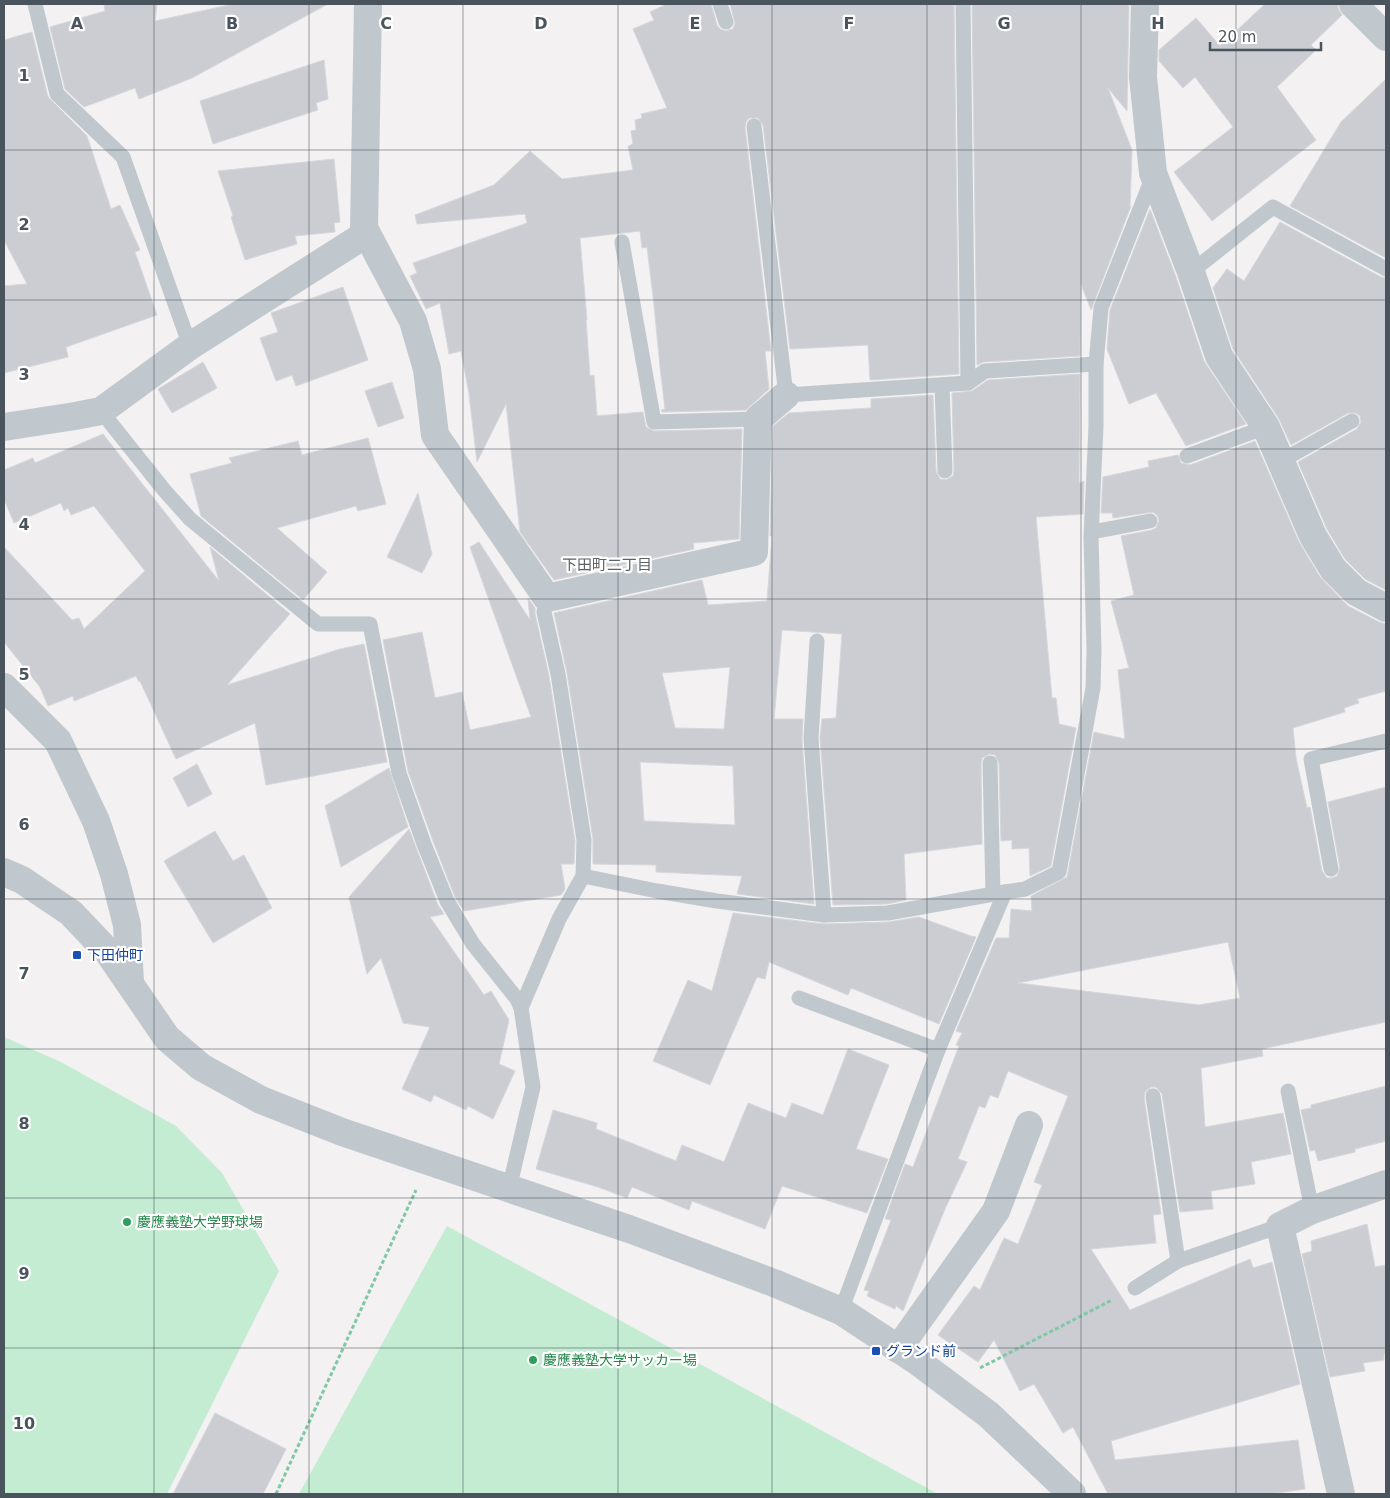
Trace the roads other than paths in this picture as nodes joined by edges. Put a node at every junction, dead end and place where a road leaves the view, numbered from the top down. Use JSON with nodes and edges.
{"nodes":[{"id":1,"x":35,"y":4,"type":"edge"},
{"id":2,"x":368,"y":4,"type":"edge"},
{"id":3,"x":720,"y":4,"type":"edge"},
{"id":4,"x":963,"y":4,"type":"edge"},
{"id":5,"x":1145,"y":4,"type":"edge"},
{"id":6,"x":1353,"y":4,"type":"edge"},
{"id":7,"x":726,"y":22,"type":"dead end"},
{"id":8,"x":1386,"y":37,"type":"edge"},
{"id":9,"x":754,"y":126,"type":"dead end"},
{"id":10,"x":1154,"y":174,"type":"junction"},
{"id":11,"x":366,"y":234,"type":"junction"},
{"id":12,"x":622,"y":242,"type":"dead end"},
{"id":13,"x":1386,"y":269,"type":"edge"},
{"id":14,"x":1190,"y":272,"type":"junction"},
{"id":15,"x":190,"y":346,"type":"junction"},
{"id":16,"x":1096,"y":364,"type":"junction"},
{"id":17,"x":968,"y":383,"type":"junction"},
{"id":18,"x":942,"y":385,"type":"junction"},
{"id":19,"x":786,"y":395,"type":"junction"},
{"id":20,"x":101,"y":411,"type":"junction"},
{"id":21,"x":758,"y":418,"type":"junction"},
{"id":22,"x":1352,"y":421,"type":"dead end"},
{"id":23,"x":4,"y":427,"type":"edge"},
{"id":24,"x":1266,"y":427,"type":"junction"},
{"id":25,"x":1187,"y":456,"type":"dead end"},
{"id":26,"x":1281,"y":461,"type":"junction"},
{"id":27,"x":945,"y":471,"type":"dead end"},
{"id":28,"x":1150,"y":521,"type":"dead end"},
{"id":29,"x":1092,"y":532,"type":"junction"},
{"id":30,"x":547,"y":598,"type":"junction"},
{"id":31,"x":1386,"y":608,"type":"edge"},
{"id":32,"x":817,"y":641,"type":"dead end"},
{"id":33,"x":4,"y":687,"type":"edge"},
{"id":34,"x":1386,"y":741,"type":"edge"},
{"id":35,"x":990,"y":763,"type":"dead end"},
{"id":36,"x":1331,"y":869,"type":"dead end"},
{"id":37,"x":4,"y":872,"type":"edge"},
{"id":38,"x":583,"y":876,"type":"junction"},
{"id":39,"x":999,"y":893,"type":"junction"},
{"id":40,"x":824,"y":915,"type":"junction"},
{"id":41,"x":130,"y":983,"type":"junction"},
{"id":42,"x":799,"y":998,"type":"dead end"},
{"id":43,"x":521,"y":1008,"type":"junction"},
{"id":44,"x":938,"y":1050,"type":"junction"},
{"id":45,"x":1288,"y":1091,"type":"dead end"},
{"id":46,"x":1153,"y":1096,"type":"dead end"},
{"id":47,"x":1029,"y":1125,"type":"dead end"},
{"id":48,"x":1386,"y":1184,"type":"edge"},
{"id":49,"x":509,"y":1189,"type":"junction"},
{"id":50,"x":1312,"y":1210,"type":"junction"},
{"id":51,"x":1280,"y":1226,"type":"junction"},
{"id":52,"x":1178,"y":1261,"type":"junction"},
{"id":53,"x":1135,"y":1288,"type":"road end"},
{"id":54,"x":841,"y":1311,"type":"junction"},
{"id":55,"x":898,"y":1349,"type":"junction"},
{"id":56,"x":1072,"y":1494,"type":"edge"},
{"id":57,"x":1341,"y":1494,"type":"edge"}],
"edges":[{"from":1,"to":15,"type":"lane"},
{"from":2,"to":11,"type":"street"},
{"from":3,"to":7,"type":"lane"},
{"from":4,"to":17,"type":"lane"},
{"from":5,"to":10,"type":"street"},
{"from":6,"to":8,"type":"street"},
{"from":9,"to":19,"type":"lane"},
{"from":10,"to":14,"type":"street"},
{"from":10,"to":16,"type":"lane"},
{"from":11,"to":15,"type":"street"},
{"from":11,"to":30,"type":"street"},
{"from":12,"to":21,"type":"lane"},
{"from":13,"to":14,"type":"lane"},
{"from":14,"to":24,"type":"street"},
{"from":15,"to":20,"type":"street"},
{"from":16,"to":17,"type":"lane"},
{"from":16,"to":29,"type":"lane"},
{"from":17,"to":18,"type":"lane"},
{"from":18,"to":19,"type":"lane"},
{"from":18,"to":27,"type":"lane"},
{"from":19,"to":21,"type":"street"},
{"from":20,"to":23,"type":"street"},
{"from":20,"to":43,"type":"lane"},
{"from":21,"to":30,"type":"street"},
{"from":22,"to":26,"type":"lane"},
{"from":24,"to":25,"type":"lane"},
{"from":24,"to":26,"type":"street"},
{"from":26,"to":31,"type":"street"},
{"from":28,"to":29,"type":"lane"},
{"from":29,"to":39,"type":"lane"},
{"from":30,"to":38,"type":"lane"},
{"from":32,"to":40,"type":"lane"},
{"from":33,"to":41,"type":"street"},
{"from":34,"to":36,"type":"lane"},
{"from":35,"to":39,"type":"lane"},
{"from":37,"to":41,"type":"street"},
{"from":38,"to":40,"type":"lane"},
{"from":38,"to":43,"type":"lane"},
{"from":39,"to":40,"type":"lane"},
{"from":39,"to":44,"type":"lane"},
{"from":41,"to":49,"type":"street"},
{"from":42,"to":44,"type":"lane"},
{"from":43,"to":49,"type":"lane"},
{"from":44,"to":54,"type":"lane"},
{"from":45,"to":50,"type":"lane"},
{"from":46,"to":52,"type":"lane"},
{"from":47,"to":55,"type":"street"},
{"from":48,"to":50,"type":"street"},
{"from":49,"to":54,"type":"street"},
{"from":50,"to":51,"type":"street"},
{"from":51,"to":52,"type":"lane"},
{"from":51,"to":57,"type":"street"},
{"from":52,"to":53,"type":"lane"},
{"from":54,"to":55,"type":"street"},
{"from":55,"to":56,"type":"street"}]}
